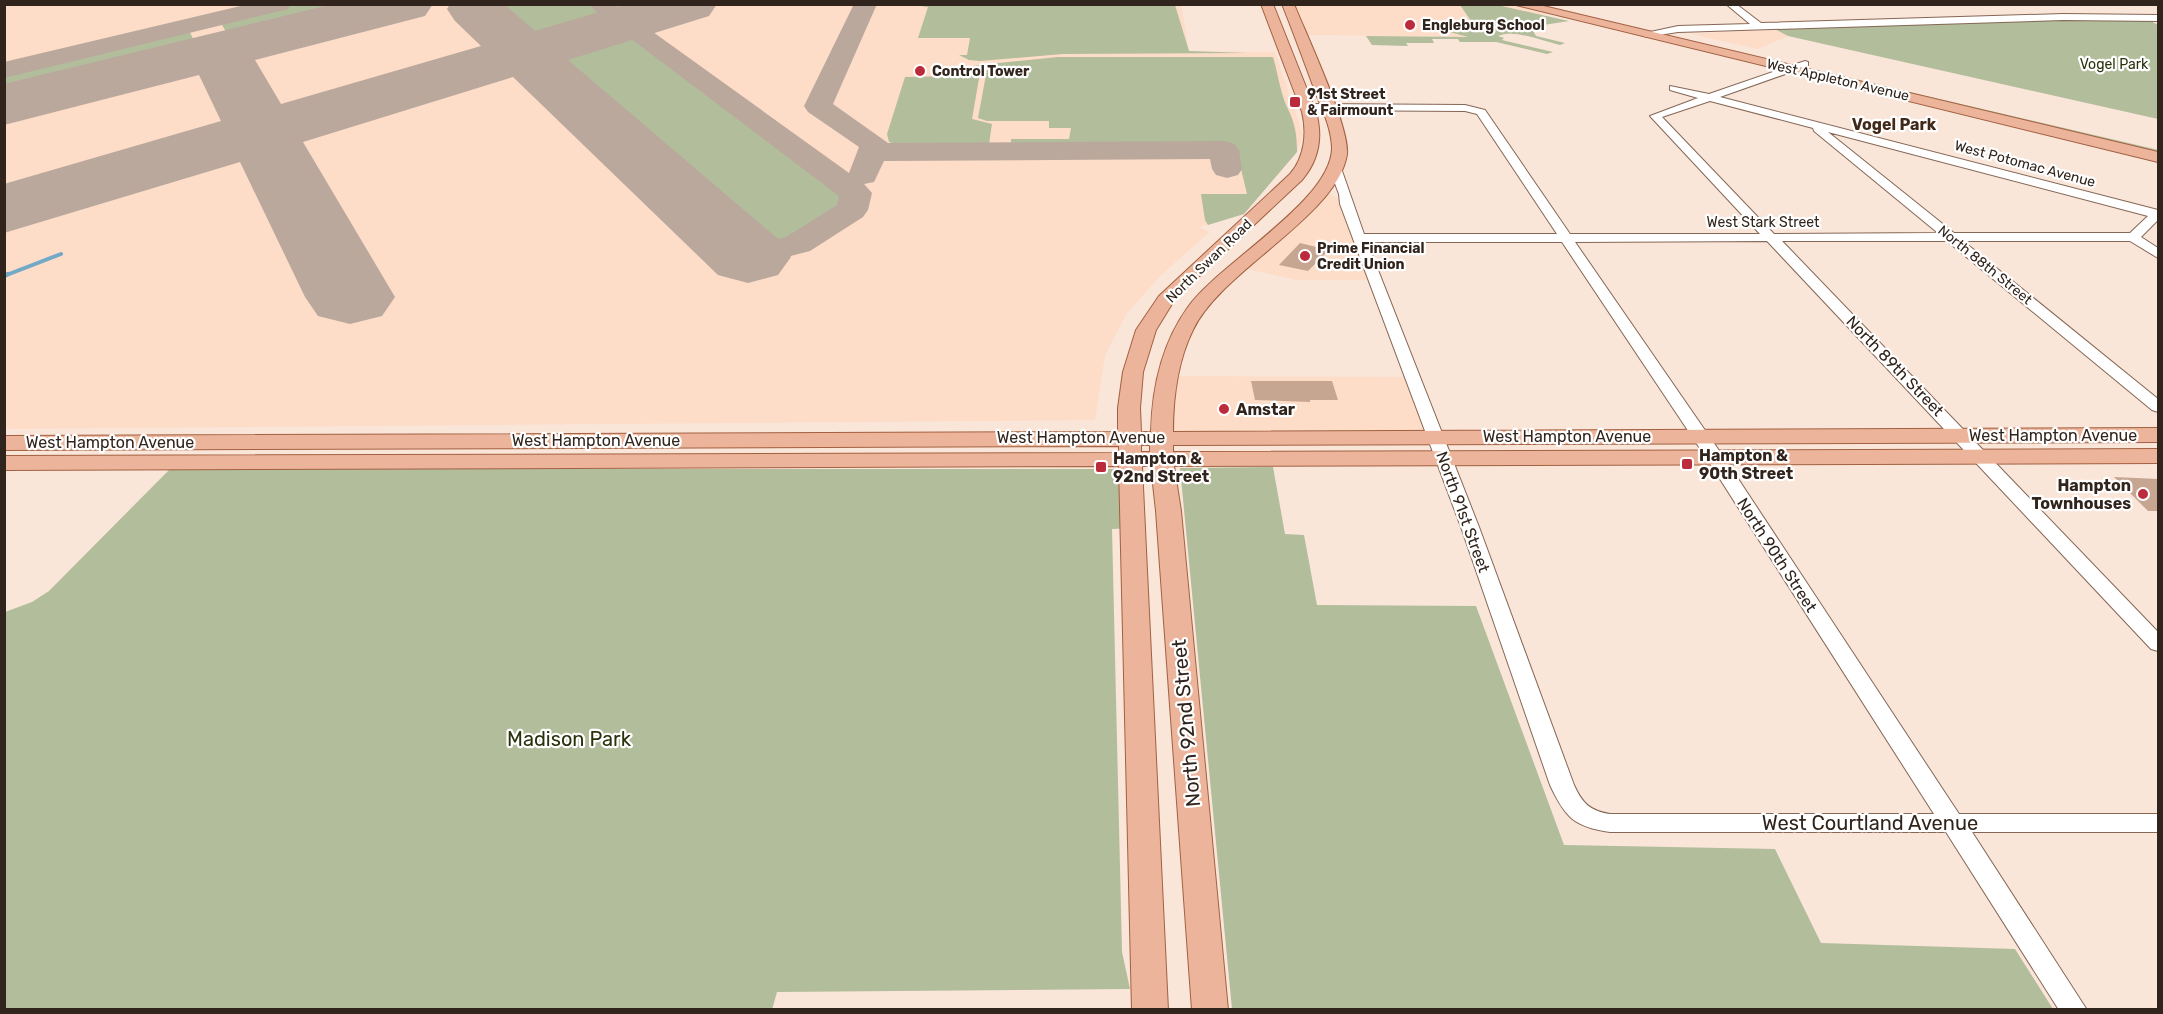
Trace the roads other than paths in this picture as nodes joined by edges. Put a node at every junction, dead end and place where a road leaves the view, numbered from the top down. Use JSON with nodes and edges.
{"nodes":[{"id":1,"x":1267,"y":4,"type":"edge"},
{"id":2,"x":1288,"y":4,"type":"edge"},
{"id":3,"x":1518,"y":4,"type":"edge"},
{"id":4,"x":1545,"y":4,"type":"edge"},
{"id":5,"x":1730,"y":4,"type":"edge"},
{"id":6,"x":2158,"y":18,"type":"edge"},
{"id":7,"x":1759,"y":26,"type":"junction"},
{"id":8,"x":1653,"y":32,"type":"junction"},
{"id":9,"x":1799,"y":67,"type":"junction"},
{"id":10,"x":1674,"y":88,"type":"dead end"},
{"id":11,"x":1708,"y":97,"type":"junction"},
{"id":12,"x":1307,"y":107,"type":"junction"},
{"id":13,"x":1328,"y":107,"type":"junction"},
{"id":14,"x":1811,"y":123,"type":"junction"},
{"id":15,"x":2158,"y":147,"type":"edge"},
{"id":16,"x":2158,"y":157,"type":"edge"},
{"id":17,"x":1335,"y":168,"type":"junction"},
{"id":18,"x":1303,"y":169,"type":"junction"},
{"id":19,"x":1322,"y":189,"type":"junction"},
{"id":20,"x":1346,"y":204,"type":"junction"},
{"id":21,"x":2158,"y":214,"type":"edge"},
{"id":22,"x":1770,"y":237,"type":"junction"},
{"id":23,"x":2133,"y":237,"type":"junction"},
{"id":24,"x":1359,"y":238,"type":"junction"},
{"id":25,"x":1952,"y":238,"type":"junction"},
{"id":26,"x":1567,"y":239,"type":"junction"},
{"id":27,"x":2158,"y":254,"type":"edge"},
{"id":28,"x":2158,"y":407,"type":"edge"},
{"id":29,"x":1960,"y":435,"type":"junction"},
{"id":30,"x":2158,"y":435,"type":"edge"},
{"id":31,"x":1700,"y":436,"type":"junction"},
{"id":32,"x":1435,"y":437,"type":"junction"},
{"id":33,"x":4,"y":443,"type":"edge"},
{"id":34,"x":1162,"y":447,"type":"junction"},
{"id":35,"x":1130,"y":448,"type":"junction"},
{"id":36,"x":2158,"y":456,"type":"edge"},
{"id":37,"x":1981,"y":457,"type":"junction"},
{"id":38,"x":1715,"y":458,"type":"junction"},
{"id":39,"x":1443,"y":459,"type":"junction"},
{"id":40,"x":4,"y":463,"type":"edge"},
{"id":41,"x":2158,"y":644,"type":"edge"},
{"id":42,"x":1582,"y":817,"type":"joint"},
{"id":43,"x":1953,"y":823,"type":"junction"},
{"id":44,"x":2158,"y":823,"type":"edge"},
{"id":45,"x":1150,"y":1010,"type":"edge"},
{"id":46,"x":1210,"y":1010,"type":"edge"},
{"id":47,"x":2074,"y":1010,"type":"edge"}],
"edges":[{"from":1,"to":12,"type":"main road"},
{"from":2,"to":13,"type":"main road","name":"North 91st Street"},
{"from":3,"to":8,"type":"main road","name":"West Appleton Avenue"},
{"from":4,"to":8,"type":"main road","name":"West Appleton Avenue"},
{"from":5,"to":7,"type":"street"},
{"from":6,"to":7,"type":"street"},
{"from":7,"to":8,"type":"street"},
{"from":8,"to":9,"type":"main road","name":"West Appleton Avenue"},
{"from":9,"to":11,"type":"street"},
{"from":9,"to":15,"type":"main road","name":"West Appleton Avenue"},
{"from":9,"to":16,"type":"main road","name":"West Appleton Avenue"},
{"from":10,"to":11,"type":"street","name":"West Potomac Avenue"},
{"from":11,"to":14,"type":"street","name":"West Potomac Avenue"},
{"from":11,"to":22,"type":"street","name":"North 89th Street"},
{"from":12,"to":13,"type":"street"},
{"from":12,"to":18,"type":"main road"},
{"from":13,"to":17,"type":"main road","name":"North 91st Street"},
{"from":13,"to":26,"type":"street","name":"North 90th Street"},
{"from":14,"to":21,"type":"street","name":"West Potomac Avenue"},
{"from":14,"to":25,"type":"street","name":"North 88th Street"},
{"from":17,"to":19,"type":"main road","name":"North Swan Road"},
{"from":17,"to":20,"type":"street","name":"North 91st Street"},
{"from":18,"to":19,"type":"main road"},
{"from":18,"to":35,"type":"main road","name":"North Swan Road"},
{"from":19,"to":20,"type":"street"},
{"from":19,"to":34,"type":"main road","name":"North Swan Road"},
{"from":20,"to":24,"type":"street","name":"North 91st Street"},
{"from":21,"to":23,"type":"street"},
{"from":22,"to":25,"type":"street","name":"West Stark Street"},
{"from":22,"to":26,"type":"street","name":"West Stark Street"},
{"from":22,"to":29,"type":"street","name":"North 89th Street"},
{"from":23,"to":25,"type":"street","name":"West Stark Street"},
{"from":23,"to":27,"type":"street"},
{"from":24,"to":26,"type":"street","name":"West Stark Street"},
{"from":24,"to":32,"type":"street","name":"North 91st Street"},
{"from":25,"to":28,"type":"street","name":"North 88th Street"},
{"from":26,"to":31,"type":"street","name":"North 90th Street"},
{"from":29,"to":30,"type":"main road","name":"West Hampton Avenue"},
{"from":29,"to":31,"type":"main road","name":"West Hampton Avenue"},
{"from":29,"to":37,"type":"street","name":"North 89th Street"},
{"from":31,"to":32,"type":"main road","name":"West Hampton Avenue"},
{"from":31,"to":38,"type":"street","name":"North 90th Street"},
{"from":32,"to":34,"type":"main road","name":"West Hampton Avenue"},
{"from":32,"to":39,"type":"street","name":"North 91st Street"},
{"from":33,"to":35,"type":"main road","name":"West Hampton Avenue"},
{"from":34,"to":35,"type":"main road","name":"West Hampton Avenue"},
{"from":34,"to":39,"type":"main road","name":"West Hampton Avenue"},
{"from":34,"to":46,"type":"main road","name":"North 92nd Street"},
{"from":35,"to":40,"type":"main road","name":"West Hampton Avenue"},
{"from":35,"to":45,"type":"main road"},
{"from":36,"to":37,"type":"main road","name":"West Hampton Avenue"},
{"from":37,"to":38,"type":"main road","name":"West Hampton Avenue"},
{"from":37,"to":41,"type":"street","name":"North 89th Street"},
{"from":38,"to":39,"type":"main road","name":"West Hampton Avenue"},
{"from":38,"to":43,"type":"street","name":"North 90th Street"},
{"from":39,"to":42,"type":"street","name":"North 91st Street"},
{"from":42,"to":43,"type":"street","name":"West Courtland Avenue"},
{"from":43,"to":44,"type":"street","name":"West Courtland Avenue"},
{"from":43,"to":47,"type":"street","name":"North 90th Street"}]}
